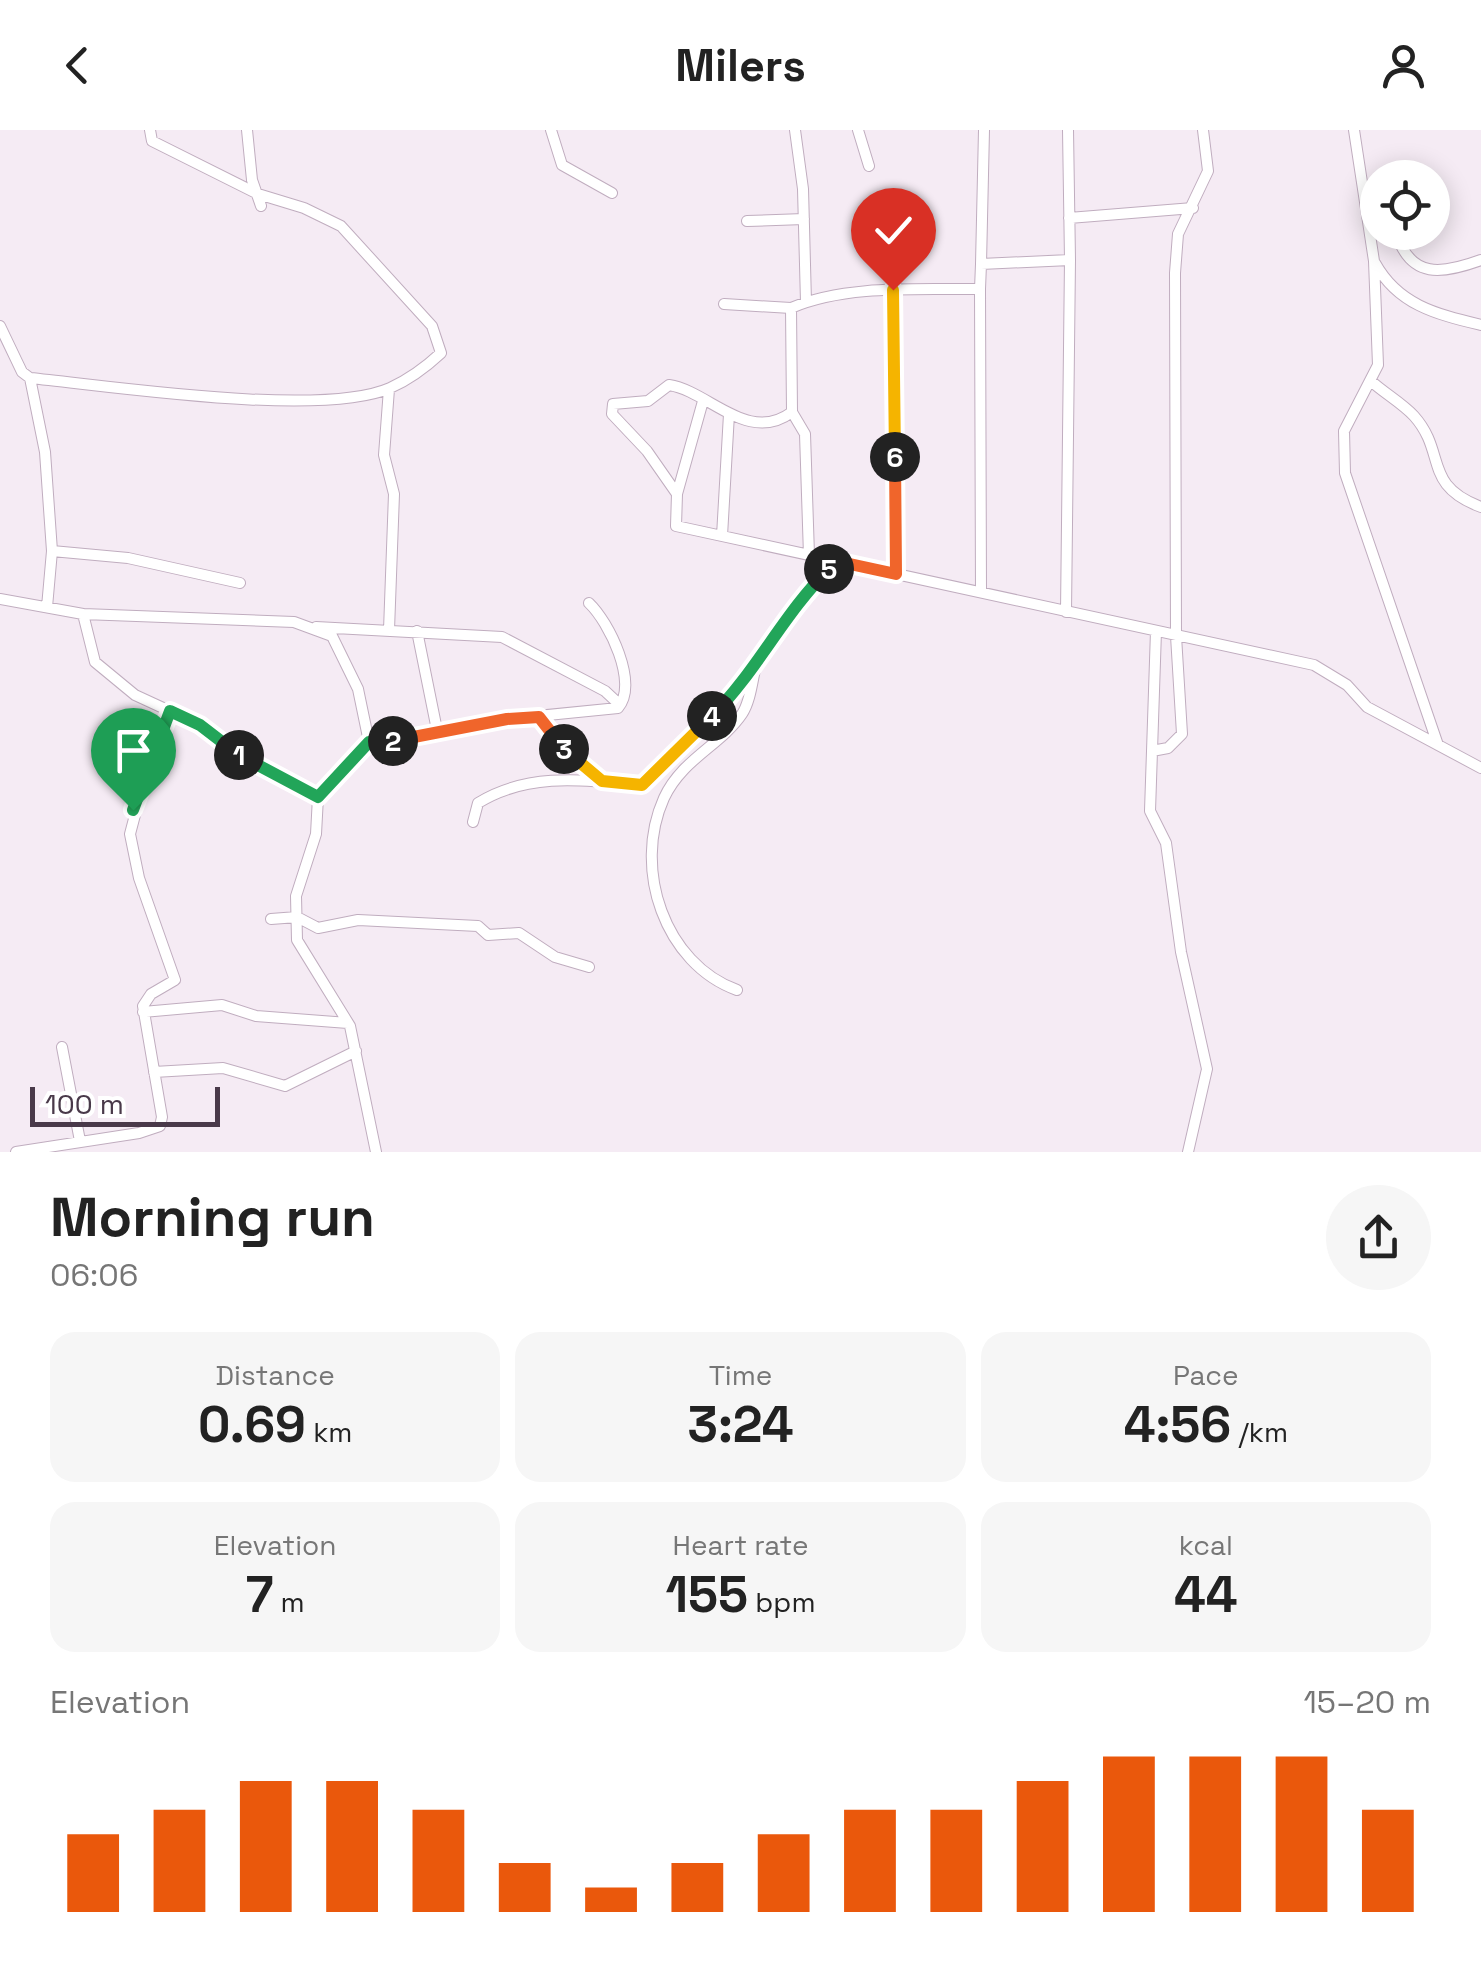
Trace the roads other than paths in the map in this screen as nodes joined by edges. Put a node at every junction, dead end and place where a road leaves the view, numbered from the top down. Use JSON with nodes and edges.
{"nodes":[{"id":1,"x":150,"y":130,"type":"edge"},
{"id":2,"x":247,"y":130,"type":"edge"},
{"id":3,"x":551,"y":130,"type":"edge"},
{"id":4,"x":795,"y":130,"type":"edge"},
{"id":5,"x":858,"y":130,"type":"edge"},
{"id":6,"x":984,"y":130,"type":"edge"},
{"id":7,"x":1068,"y":130,"type":"edge"},
{"id":8,"x":1203,"y":130,"type":"edge"},
{"id":9,"x":1354,"y":130,"type":"edge"},
{"id":10,"x":869,"y":166,"type":"dead end"},
{"id":11,"x":1360,"y":172,"type":"edge"},
{"id":12,"x":612,"y":193,"type":"dead end"},
{"id":13,"x":260,"y":200,"type":"junction"},
{"id":14,"x":1194,"y":208,"type":"junction"},
{"id":15,"x":804,"y":218,"type":"junction"},
{"id":16,"x":1069,"y":218,"type":"junction"},
{"id":17,"x":747,"y":220,"type":"dead end"},
{"id":18,"x":1372,"y":250,"type":"edge"},
{"id":19,"x":1402,"y":250,"type":"edge"},
{"id":20,"x":1070,"y":260,"type":"junction"},
{"id":21,"x":1481,"y":260,"type":"edge"},
{"id":22,"x":1374,"y":261,"type":"junction"},
{"id":23,"x":982,"y":264,"type":"junction"},
{"id":24,"x":980,"y":289,"type":"junction"},
{"id":25,"x":893,"y":290,"type":"junction"},
{"id":26,"x":806,"y":302,"type":"junction"},
{"id":27,"x":724,"y":304,"type":"dead end"},
{"id":28,"x":792,"y":308,"type":"junction"},
{"id":29,"x":1481,"y":324,"type":"edge"},
{"id":30,"x":0,"y":326,"type":"edge"},
{"id":31,"x":30,"y":378,"type":"junction"},
{"id":32,"x":1371,"y":380,"type":"junction"},
{"id":33,"x":388,"y":389,"type":"junction"},
{"id":34,"x":703,"y":401,"type":"junction"},
{"id":35,"x":792,"y":412,"type":"junction"},
{"id":36,"x":729,"y":414,"type":"junction"},
{"id":37,"x":677,"y":494,"type":"junction"},
{"id":38,"x":1481,"y":507,"type":"edge"},
{"id":39,"x":722,"y":536,"type":"junction"},
{"id":40,"x":52,"y":551,"type":"junction"},
{"id":41,"x":809,"y":555,"type":"junction"},
{"id":42,"x":836,"y":561,"type":"junction"},
{"id":43,"x":896,"y":574,"type":"junction"},
{"id":44,"x":240,"y":583,"type":"dead end"},
{"id":45,"x":980,"y":591,"type":"junction"},
{"id":46,"x":0,"y":599,"type":"edge"},
{"id":47,"x":589,"y":603,"type":"dead end"},
{"id":48,"x":47,"y":607,"type":"junction"},
{"id":49,"x":1066,"y":612,"type":"junction"},
{"id":50,"x":82,"y":614,"type":"junction"},
{"id":51,"x":305,"y":626,"type":"junction"},
{"id":52,"x":389,"y":630,"type":"junction"},
{"id":53,"x":417,"y":631,"type":"junction"},
{"id":54,"x":1156,"y":632,"type":"junction"},
{"id":55,"x":1176,"y":636,"type":"junction"},
{"id":56,"x":757,"y":664,"type":"junction"},
{"id":57,"x":620,"y":705,"type":"junction"},
{"id":58,"x":170,"y":711,"type":"junction"},
{"id":59,"x":539,"y":717,"type":"junction"},
{"id":60,"x":438,"y":735,"type":"junction"},
{"id":61,"x":369,"y":742,"type":"junction"},
{"id":62,"x":1438,"y":745,"type":"junction"},
{"id":63,"x":1152,"y":751,"type":"junction"},
{"id":64,"x":1481,"y":768,"type":"edge"},
{"id":65,"x":602,"y":781,"type":"junction"},
{"id":66,"x":318,"y":797,"type":"junction"},
{"id":67,"x":473,"y":822,"type":"dead end"},
{"id":68,"x":296,"y":918,"type":"junction"},
{"id":69,"x":271,"y":919,"type":"dead end"},
{"id":70,"x":589,"y":967,"type":"dead end"},
{"id":71,"x":738,"y":990,"type":"dead end"},
{"id":72,"x":143,"y":1012,"type":"junction"},
{"id":73,"x":348,"y":1023,"type":"junction"},
{"id":74,"x":62,"y":1048,"type":"dead end"},
{"id":75,"x":356,"y":1051,"type":"junction"},
{"id":76,"x":154,"y":1072,"type":"junction"},
{"id":77,"x":80,"y":1142,"type":"junction"},
{"id":78,"x":16,"y":1152,"type":"edge"},
{"id":79,"x":376,"y":1152,"type":"edge"},
{"id":80,"x":1188,"y":1152,"type":"edge"}],
"edges":[{"from":1,"to":13,"type":"street"},
{"from":2,"to":13,"type":"street"},
{"from":3,"to":12,"type":"street"},
{"from":4,"to":15,"type":"street"},
{"from":5,"to":10,"type":"street"},
{"from":6,"to":23,"type":"street"},
{"from":7,"to":16,"type":"street"},
{"from":8,"to":14,"type":"street"},
{"from":9,"to":11,"type":"street"},
{"from":13,"to":33,"type":"street"},
{"from":14,"to":16,"type":"street"},
{"from":14,"to":55,"type":"street"},
{"from":15,"to":17,"type":"street"},
{"from":15,"to":26,"type":"street"},
{"from":16,"to":20,"type":"street"},
{"from":18,"to":22,"type":"street"},
{"from":19,"to":21,"type":"street"},
{"from":20,"to":23,"type":"street"},
{"from":20,"to":49,"type":"street"},
{"from":22,"to":29,"type":"street"},
{"from":22,"to":32,"type":"street"},
{"from":23,"to":24,"type":"street"},
{"from":24,"to":25,"type":"street"},
{"from":24,"to":45,"type":"street"},
{"from":25,"to":26,"type":"street"},
{"from":25,"to":43,"type":"street"},
{"from":26,"to":28,"type":"street"},
{"from":27,"to":28,"type":"street"},
{"from":28,"to":35,"type":"street"},
{"from":30,"to":31,"type":"street"},
{"from":31,"to":33,"type":"street"},
{"from":31,"to":40,"type":"street"},
{"from":32,"to":38,"type":"street"},
{"from":32,"to":62,"type":"street"},
{"from":33,"to":52,"type":"street"},
{"from":34,"to":36,"type":"street"},
{"from":34,"to":37,"type":"street"},
{"from":34,"to":37,"type":"street"},
{"from":35,"to":36,"type":"street"},
{"from":35,"to":41,"type":"street"},
{"from":36,"to":39,"type":"street"},
{"from":37,"to":39,"type":"street"},
{"from":39,"to":41,"type":"street"},
{"from":40,"to":44,"type":"street"},
{"from":40,"to":48,"type":"street"},
{"from":41,"to":42,"type":"street"},
{"from":42,"to":43,"type":"street"},
{"from":42,"to":56,"type":"street"},
{"from":43,"to":45,"type":"street"},
{"from":45,"to":49,"type":"street"},
{"from":46,"to":48,"type":"street"},
{"from":47,"to":57,"type":"street"},
{"from":48,"to":50,"type":"street"},
{"from":49,"to":54,"type":"street"},
{"from":50,"to":51,"type":"street"},
{"from":50,"to":58,"type":"street"},
{"from":51,"to":52,"type":"street"},
{"from":51,"to":61,"type":"street"},
{"from":52,"to":53,"type":"street"},
{"from":53,"to":57,"type":"street"},
{"from":53,"to":60,"type":"street"},
{"from":54,"to":55,"type":"street"},
{"from":54,"to":63,"type":"street"},
{"from":55,"to":62,"type":"street"},
{"from":55,"to":63,"type":"street"},
{"from":56,"to":65,"type":"street"},
{"from":56,"to":71,"type":"street"},
{"from":57,"to":59,"type":"street"},
{"from":58,"to":66,"type":"street"},
{"from":58,"to":72,"type":"street"},
{"from":59,"to":60,"type":"street"},
{"from":59,"to":65,"type":"street"},
{"from":60,"to":61,"type":"street"},
{"from":61,"to":66,"type":"street"},
{"from":62,"to":64,"type":"street"},
{"from":63,"to":80,"type":"street"},
{"from":65,"to":67,"type":"street"},
{"from":66,"to":68,"type":"street"},
{"from":68,"to":69,"type":"street"},
{"from":68,"to":70,"type":"street"},
{"from":68,"to":73,"type":"street"},
{"from":72,"to":73,"type":"street"},
{"from":72,"to":76,"type":"street"},
{"from":73,"to":75,"type":"street"},
{"from":74,"to":77,"type":"street"},
{"from":75,"to":76,"type":"street"},
{"from":75,"to":79,"type":"street"},
{"from":76,"to":77,"type":"street"},
{"from":77,"to":78,"type":"street"}]}
